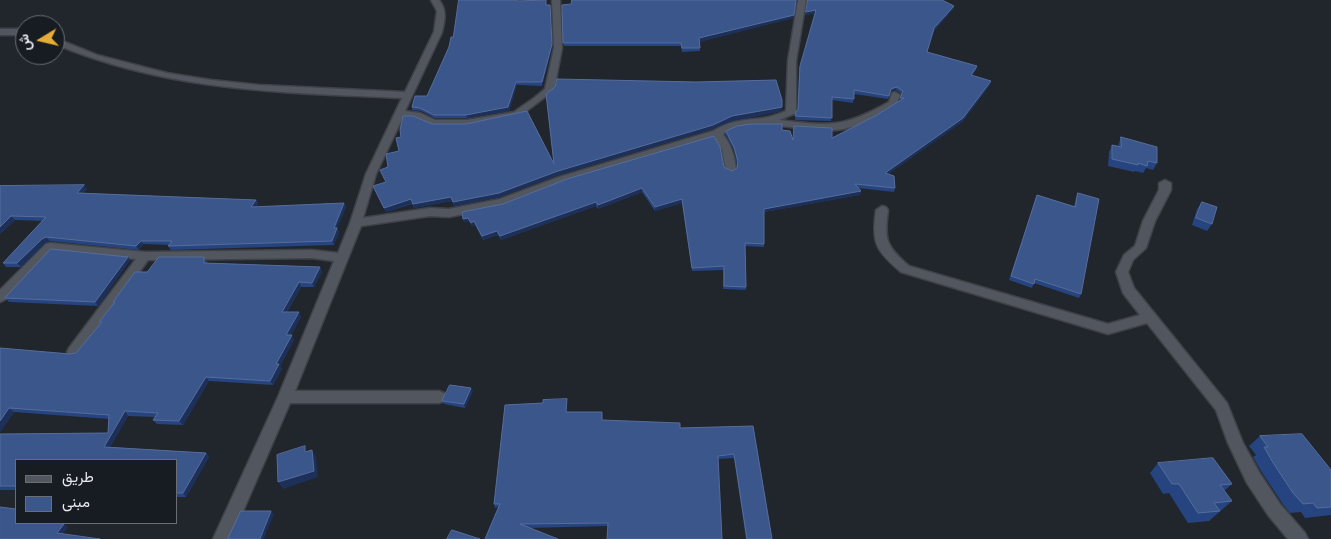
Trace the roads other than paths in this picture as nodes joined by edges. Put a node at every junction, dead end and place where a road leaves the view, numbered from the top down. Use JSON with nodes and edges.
{"nodes":[{"id":1,"x":435,"y":0,"type":"edge"},
{"id":2,"x":556,"y":0,"type":"edge"},
{"id":3,"x":802,"y":0,"type":"edge"},
{"id":4,"x":0,"y":32,"type":"edge"},
{"id":5,"x":15,"y":32,"type":"edge"},
{"id":6,"x":65,"y":45,"type":"edge"},
{"id":7,"x":408,"y":95,"type":"junction"},
{"id":8,"x":896,"y":95,"type":"dead end"},
{"id":9,"x":399,"y":114,"type":"junction"},
{"id":10,"x":766,"y":121,"type":"junction"},
{"id":11,"x":717,"y":133,"type":"junction"},
{"id":12,"x":731,"y":170,"type":"edge"},
{"id":13,"x":1166,"y":183,"type":"dead end"},
{"id":14,"x":882,"y":210,"type":"dead end"},
{"id":15,"x":356,"y":224,"type":"junction"},
{"id":16,"x":145,"y":256,"type":"junction"},
{"id":17,"x":342,"y":258,"type":"junction"},
{"id":18,"x":0,"y":297,"type":"edge"},
{"id":19,"x":1150,"y":317,"type":"junction"},
{"id":20,"x":74,"y":352,"type":"edge"},
{"id":21,"x":285,"y":397,"type":"junction"},
{"id":22,"x":439,"y":397,"type":"dead end"},
{"id":23,"x":222,"y":539,"type":"edge"},
{"id":24,"x":1299,"y":539,"type":"edge"}],
"edges":[{"from":1,"to":7,"type":"street"},
{"from":2,"to":9,"type":"street"},
{"from":3,"to":10,"type":"street"},
{"from":4,"to":5,"type":"street"},
{"from":6,"to":7,"type":"street"},
{"from":7,"to":9,"type":"street"},
{"from":8,"to":10,"type":"street"},
{"from":9,"to":15,"type":"street"},
{"from":10,"to":11,"type":"street"},
{"from":11,"to":12,"type":"street"},
{"from":11,"to":15,"type":"street"},
{"from":13,"to":19,"type":"street"},
{"from":14,"to":19,"type":"street"},
{"from":15,"to":17,"type":"street"},
{"from":16,"to":17,"type":"street"},
{"from":16,"to":18,"type":"street"},
{"from":16,"to":20,"type":"street"},
{"from":17,"to":21,"type":"street"},
{"from":19,"to":24,"type":"street"},
{"from":21,"to":22,"type":"street"},
{"from":21,"to":23,"type":"street"}]}
